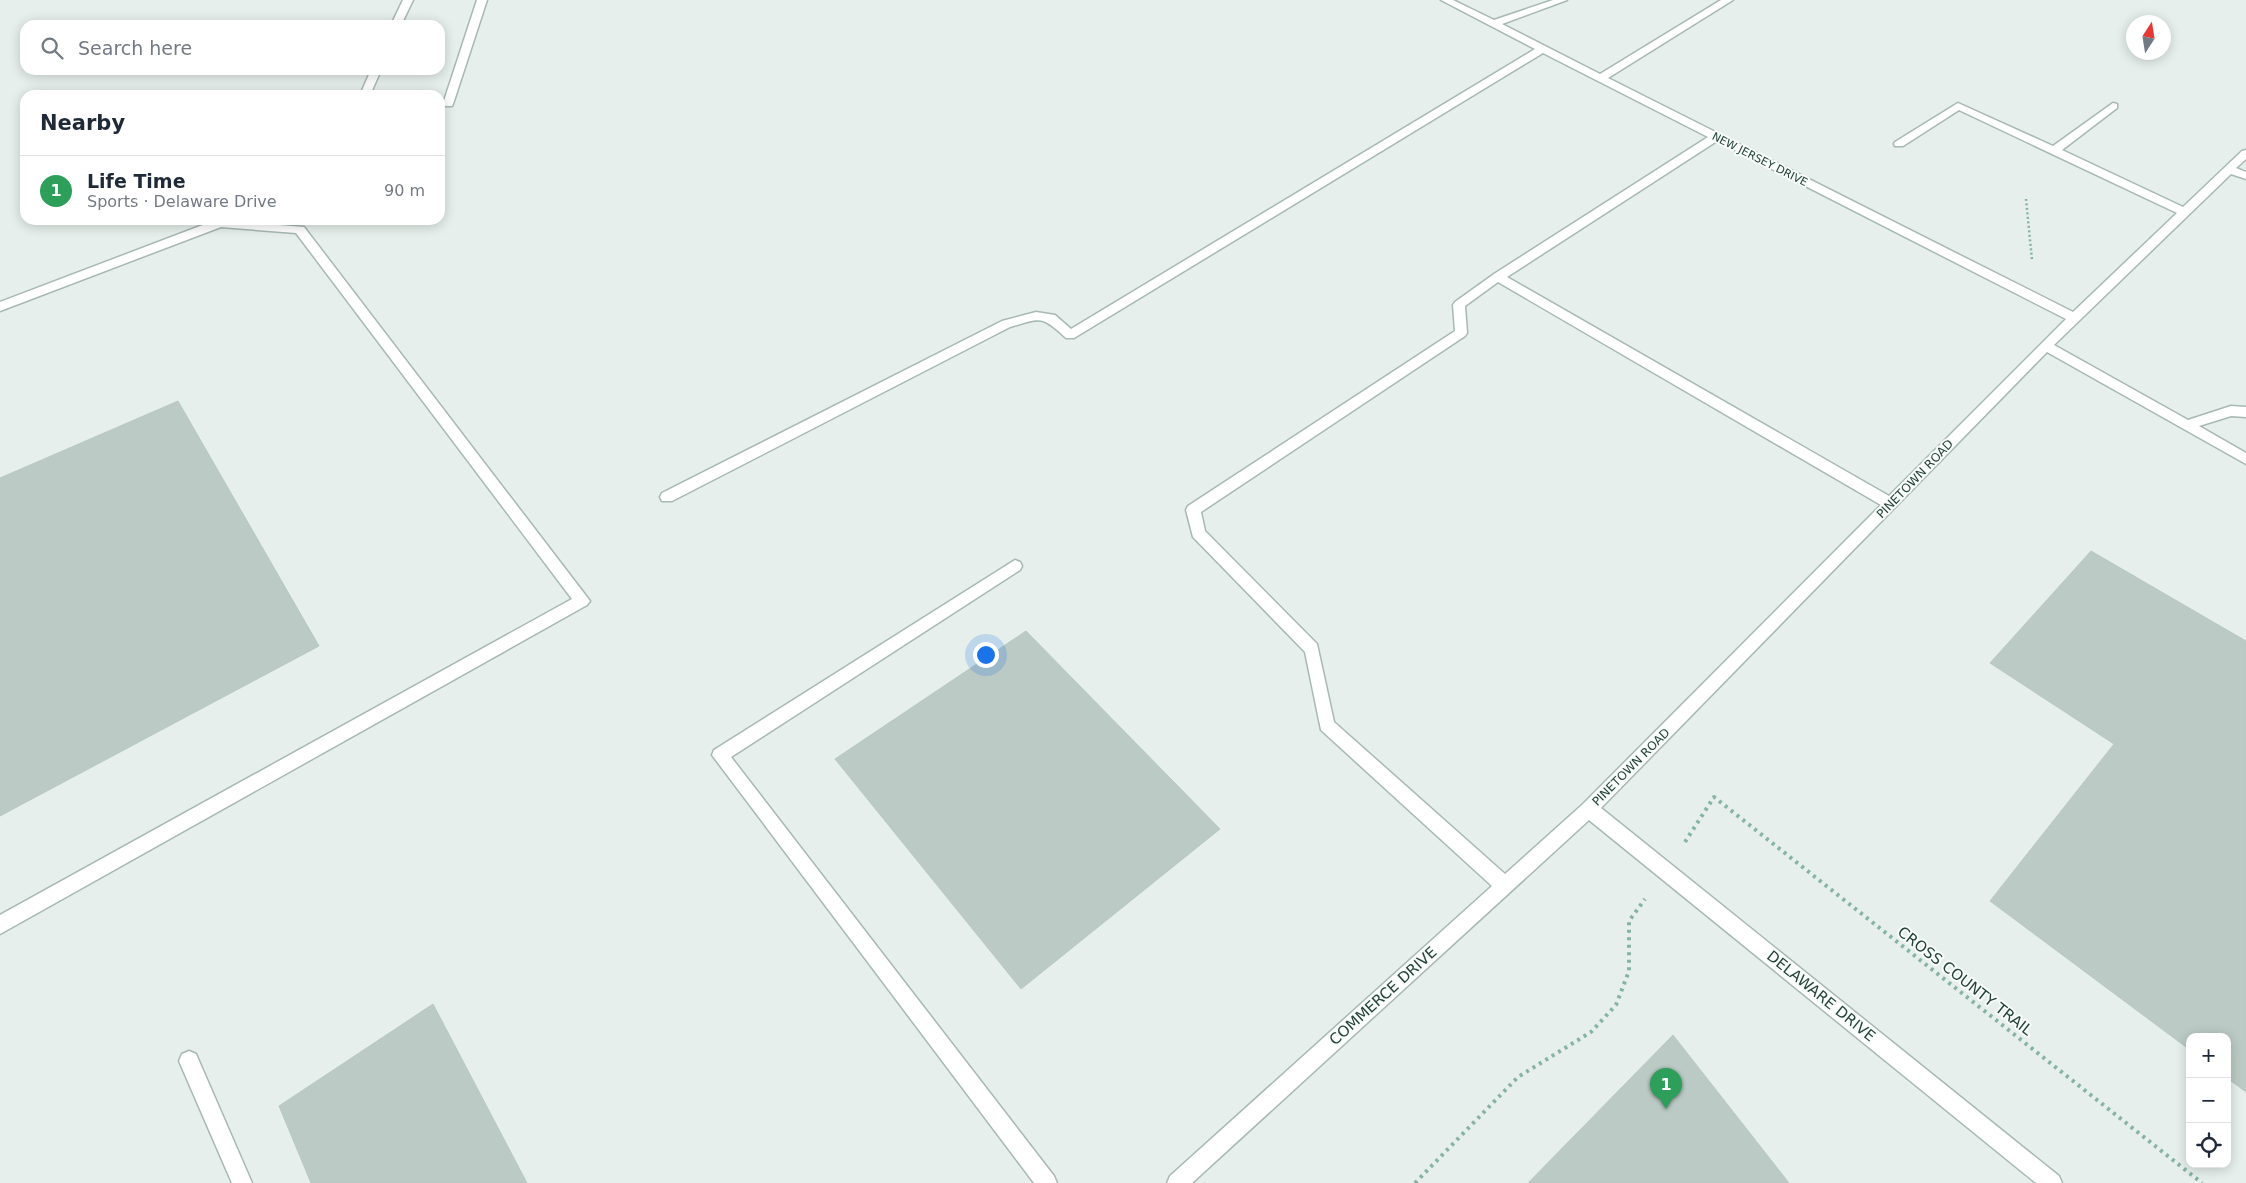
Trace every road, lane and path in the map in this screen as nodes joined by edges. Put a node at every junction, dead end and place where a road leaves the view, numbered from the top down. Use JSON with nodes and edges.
{"nodes":[{"id":1,"x":408,"y":0,"type":"edge"},
{"id":2,"x":482,"y":0,"type":"edge"},
{"id":3,"x":1446,"y":0,"type":"edge"},
{"id":4,"x":1562,"y":0,"type":"edge"},
{"id":5,"x":1728,"y":0,"type":"edge"},
{"id":6,"x":398,"y":20,"type":"edge"},
{"id":7,"x":1493,"y":24,"type":"junction"},
{"id":8,"x":1542,"y":48,"type":"junction"},
{"id":9,"x":374,"y":75,"type":"edge"},
{"id":10,"x":1600,"y":78,"type":"junction"},
{"id":11,"x":367,"y":90,"type":"edge"},
{"id":12,"x":448,"y":104,"type":"dead end"},
{"id":13,"x":2112,"y":106,"type":"dead end"},
{"id":14,"x":1716,"y":137,"type":"junction"},
{"id":15,"x":1899,"y":144,"type":"dead end"},
{"id":16,"x":2054,"y":151,"type":"junction"},
{"id":17,"x":2246,"y":153,"type":"edge"},
{"id":18,"x":2228,"y":169,"type":"junction"},
{"id":19,"x":2246,"y":176,"type":"edge"},
{"id":20,"x":2026,"y":199,"type":"dead end"},
{"id":21,"x":2185,"y":212,"type":"junction"},
{"id":22,"x":215,"y":225,"type":"edge"},
{"id":23,"x":243,"y":225,"type":"edge"},
{"id":24,"x":2032,"y":260,"type":"dead end"},
{"id":25,"x":1498,"y":277,"type":"junction"},
{"id":26,"x":0,"y":307,"type":"edge"},
{"id":27,"x":2074,"y":318,"type":"junction"},
{"id":28,"x":2046,"y":346,"type":"junction"},
{"id":29,"x":2246,"y":412,"type":"edge"},
{"id":30,"x":2187,"y":425,"type":"junction"},
{"id":31,"x":2246,"y":459,"type":"edge"},
{"id":32,"x":667,"y":497,"type":"dead end"},
{"id":33,"x":1891,"y":504,"type":"junction"},
{"id":34,"x":1015,"y":566,"type":"dead end"},
{"id":35,"x":1589,"y":809,"type":"junction"},
{"id":36,"x":1666,"y":871,"type":"junction"},
{"id":37,"x":1505,"y":886,"type":"junction"},
{"id":38,"x":0,"y":925,"type":"edge"},
{"id":39,"x":189,"y":1061,"type":"dead end"},
{"id":40,"x":242,"y":1183,"type":"edge"},
{"id":41,"x":1047,"y":1183,"type":"edge"},
{"id":42,"x":1177,"y":1183,"type":"edge"},
{"id":43,"x":1416,"y":1183,"type":"edge"},
{"id":44,"x":2052,"y":1183,"type":"edge"},
{"id":45,"x":2202,"y":1183,"type":"edge"}],
"edges":[{"from":1,"to":6,"type":"street"},
{"from":2,"to":12,"type":"street"},
{"from":3,"to":7,"type":"street","name":"NEW JERSEY DRIVE"},
{"from":4,"to":7,"type":"street"},
{"from":5,"to":10,"type":"street"},
{"from":7,"to":8,"type":"street","name":"NEW JERSEY DRIVE"},
{"from":8,"to":10,"type":"street","name":"NEW JERSEY DRIVE"},
{"from":8,"to":32,"type":"street"},
{"from":9,"to":11,"type":"street"},
{"from":10,"to":14,"type":"street","name":"NEW JERSEY DRIVE"},
{"from":13,"to":16,"type":"street"},
{"from":14,"to":25,"type":"street"},
{"from":14,"to":27,"type":"street","name":"NEW JERSEY DRIVE"},
{"from":15,"to":16,"type":"street"},
{"from":16,"to":21,"type":"street"},
{"from":17,"to":18,"type":"street","name":"PINETOWN ROAD"},
{"from":18,"to":19,"type":"street"},
{"from":18,"to":21,"type":"street","name":"PINETOWN ROAD"},
{"from":20,"to":24,"type":"path"},
{"from":21,"to":27,"type":"street","name":"PINETOWN ROAD"},
{"from":22,"to":26,"type":"street"},
{"from":23,"to":38,"type":"street"},
{"from":25,"to":33,"type":"street"},
{"from":25,"to":37,"type":"street"},
{"from":27,"to":28,"type":"street","name":"PINETOWN ROAD"},
{"from":28,"to":30,"type":"street"},
{"from":28,"to":33,"type":"street","name":"PINETOWN ROAD"},
{"from":29,"to":30,"type":"street"},
{"from":30,"to":31,"type":"street"},
{"from":33,"to":35,"type":"street","name":"PINETOWN ROAD"},
{"from":34,"to":41,"type":"street"},
{"from":35,"to":36,"type":"street","name":"DELAWARE DRIVE"},
{"from":35,"to":37,"type":"street","name":"COMMERCE DRIVE"},
{"from":36,"to":43,"type":"path"},
{"from":36,"to":44,"type":"street","name":"DELAWARE DRIVE"},
{"from":36,"to":45,"type":"path","name":"CROSS COUNTY TRAIL"},
{"from":37,"to":42,"type":"street","name":"COMMERCE DRIVE"},
{"from":39,"to":40,"type":"street"}]}
